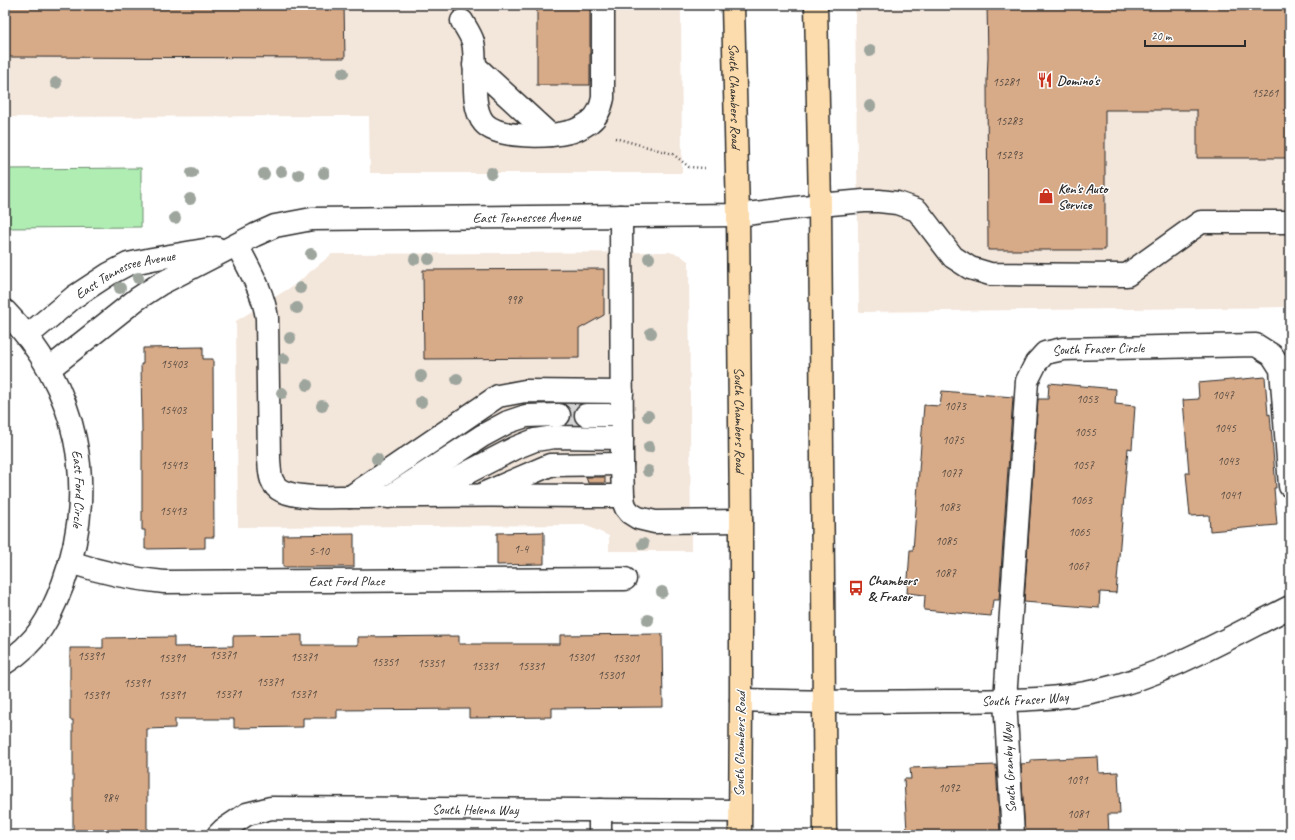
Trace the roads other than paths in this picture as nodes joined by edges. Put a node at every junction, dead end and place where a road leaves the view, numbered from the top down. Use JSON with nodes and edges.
{"nodes":[{"id":1,"x":603,"y":5,"type":"edge"},
{"id":2,"x":733,"y":5,"type":"edge"},
{"id":3,"x":816,"y":5,"type":"edge"},
{"id":4,"x":462,"y":21,"type":"dead end"},
{"id":5,"x":474,"y":65,"type":"junction"},
{"id":6,"x":550,"y":134,"type":"junction"},
{"id":7,"x":820,"y":205,"type":"junction"},
{"id":8,"x":738,"y":215,"type":"junction"},
{"id":9,"x":621,"y":216,"type":"junction"},
{"id":10,"x":1290,"y":222,"type":"edge"},
{"id":11,"x":237,"y":245,"type":"junction"},
{"id":12,"x":5,"y":311,"type":"edge"},
{"id":13,"x":27,"y":336,"type":"junction"},
{"id":14,"x":49,"y":369,"type":"junction"},
{"id":15,"x":622,"y":392,"type":"junction"},
{"id":16,"x":559,"y":415,"type":"tunnel mouth"},
{"id":17,"x":586,"y":415,"type":"tunnel mouth"},
{"id":18,"x":622,"y":415,"type":"junction"},
{"id":19,"x":622,"y":438,"type":"junction"},
{"id":20,"x":622,"y":464,"type":"junction"},
{"id":21,"x":1290,"y":486,"type":"edge"},
{"id":22,"x":423,"y":496,"type":"junction"},
{"id":23,"x":479,"y":496,"type":"junction"},
{"id":24,"x":623,"y":496,"type":"junction"},
{"id":25,"x":350,"y":497,"type":"junction"},
{"id":26,"x":389,"y":497,"type":"junction"},
{"id":27,"x":741,"y":521,"type":"junction"},
{"id":28,"x":70,"y":562,"type":"junction"},
{"id":29,"x":626,"y":579,"type":"dead end"},
{"id":30,"x":1290,"y":607,"type":"edge"},
{"id":31,"x":5,"y":663,"type":"edge"},
{"id":32,"x":741,"y":700,"type":"junction"},
{"id":33,"x":1005,"y":700,"type":"junction"},
{"id":34,"x":825,"y":702,"type":"junction"},
{"id":35,"x":600,"y":810,"type":"junction"},
{"id":36,"x":740,"y":811,"type":"junction"},
{"id":37,"x":218,"y":835,"type":"edge"},
{"id":38,"x":600,"y":835,"type":"edge"},
{"id":39,"x":740,"y":835,"type":"edge"},
{"id":40,"x":825,"y":835,"type":"edge"},
{"id":41,"x":1013,"y":835,"type":"edge"}],
"edges":[{"from":1,"to":6,"type":"street"},
{"from":2,"to":8,"type":"main road","name":"South Chambers Road"},
{"from":3,"to":7,"type":"main road"},
{"from":4,"to":5,"type":"street"},
{"from":5,"to":6,"type":"street"},
{"from":5,"to":6,"type":"street"},
{"from":7,"to":8,"type":"street","name":"East Tennessee Avenue"},
{"from":7,"to":10,"type":"street","name":"East Tennessee Avenue"},
{"from":7,"to":34,"type":"main road"},
{"from":8,"to":9,"type":"street","name":"East Tennessee Avenue"},
{"from":8,"to":27,"type":"main road","name":"South Chambers Road"},
{"from":9,"to":11,"type":"street","name":"East Tennessee Avenue"},
{"from":9,"to":15,"type":"street"},
{"from":11,"to":13,"type":"street","name":"East Tennessee Avenue"},
{"from":11,"to":14,"type":"street","name":"East Tennessee Avenue"},
{"from":11,"to":25,"type":"street"},
{"from":12,"to":13,"type":"street","name":"East Ford Circle"},
{"from":13,"to":14,"type":"street","name":"East Ford Circle"},
{"from":14,"to":28,"type":"street","name":"East Ford Circle"},
{"from":15,"to":18,"type":"street"},
{"from":15,"to":25,"type":"street"},
{"from":16,"to":26,"type":"street"},
{"from":17,"to":18,"type":"street"},
{"from":18,"to":19,"type":"street"},
{"from":19,"to":20,"type":"street"},
{"from":19,"to":22,"type":"street"},
{"from":20,"to":23,"type":"street"},
{"from":20,"to":24,"type":"street"},
{"from":21,"to":33,"type":"street","name":"South Fraser Circle"},
{"from":22,"to":23,"type":"street"},
{"from":22,"to":26,"type":"street"},
{"from":23,"to":24,"type":"street"},
{"from":24,"to":27,"type":"street"},
{"from":25,"to":26,"type":"street"},
{"from":27,"to":32,"type":"main road","name":"South Chambers Road"},
{"from":28,"to":29,"type":"street","name":"East Ford Place"},
{"from":28,"to":31,"type":"street","name":"East Ford Circle"},
{"from":30,"to":33,"type":"street","name":"South Fraser Way"},
{"from":32,"to":34,"type":"street","name":"South Fraser Way"},
{"from":32,"to":36,"type":"main road","name":"South Chambers Road"},
{"from":33,"to":34,"type":"street","name":"South Fraser Way"},
{"from":33,"to":41,"type":"street","name":"South Granby Way"},
{"from":34,"to":40,"type":"main road"},
{"from":35,"to":36,"type":"street","name":"South Helena Way"},
{"from":35,"to":37,"type":"street","name":"South Helena Way"},
{"from":35,"to":38,"type":"street"},
{"from":36,"to":39,"type":"main road","name":"South Chambers Road"}]}
